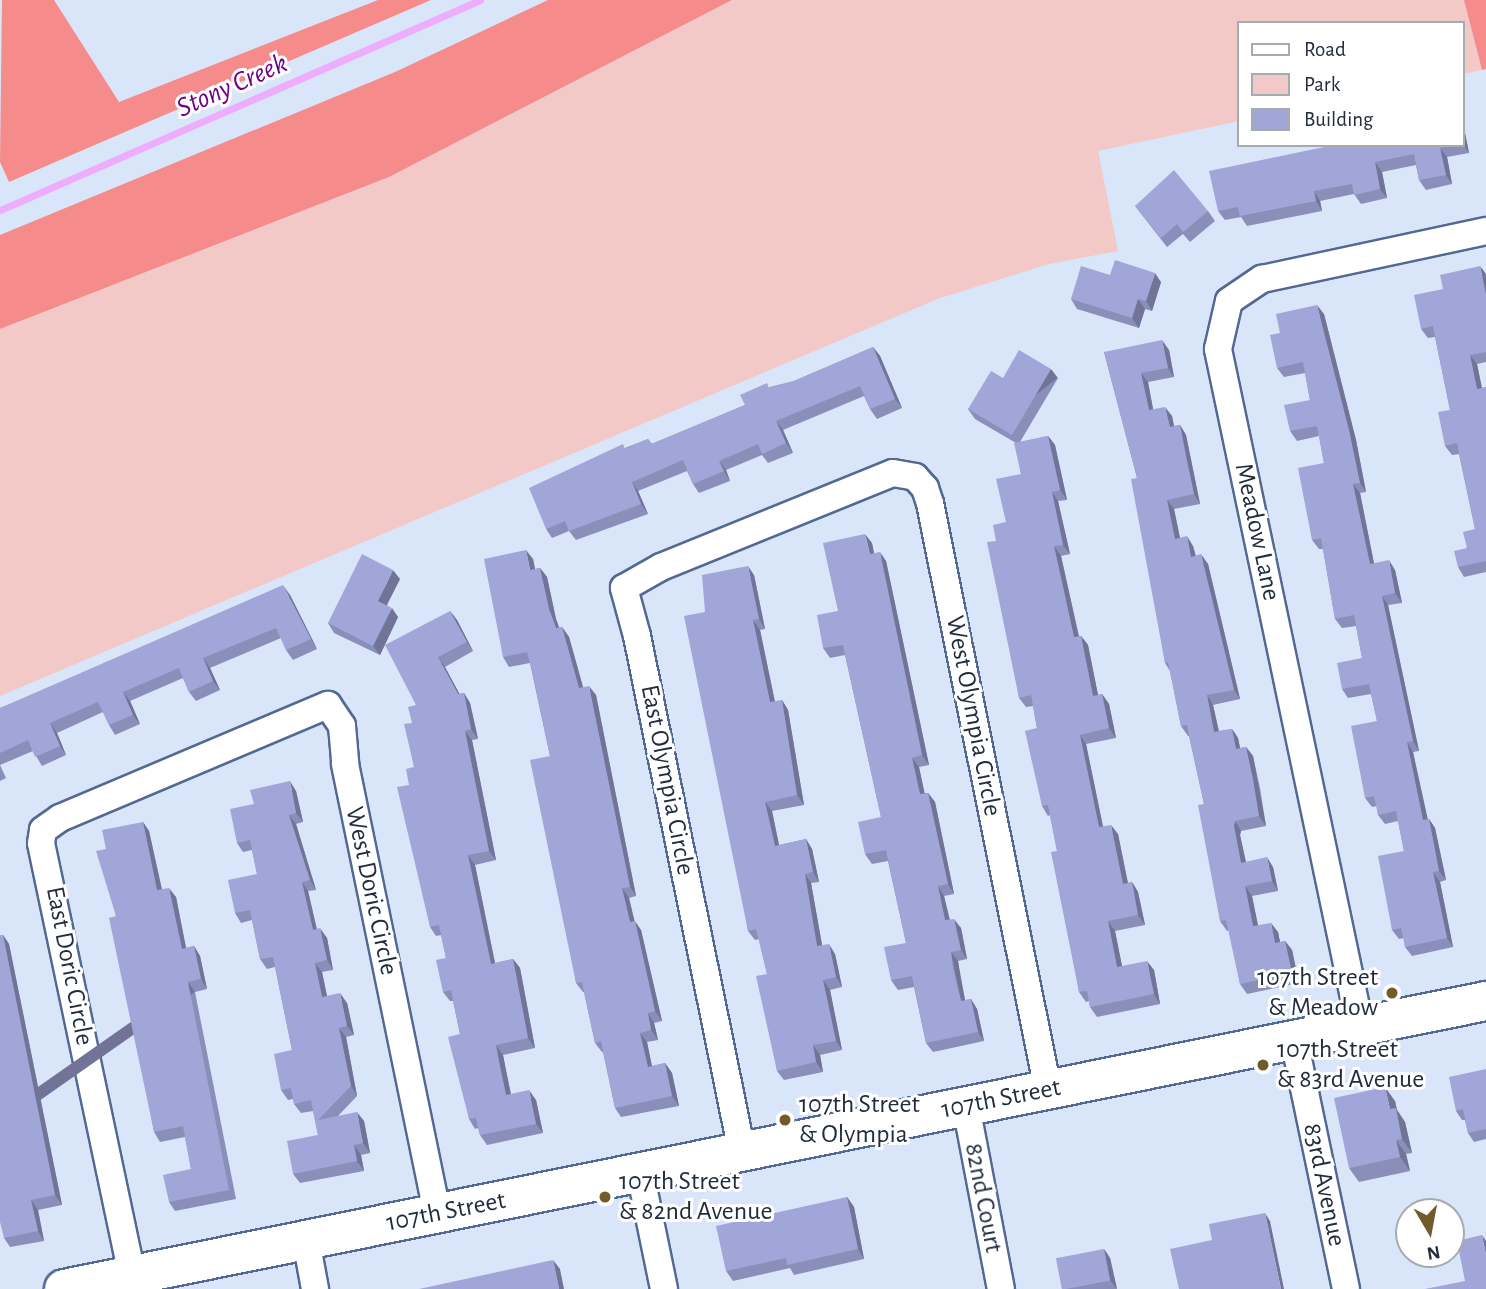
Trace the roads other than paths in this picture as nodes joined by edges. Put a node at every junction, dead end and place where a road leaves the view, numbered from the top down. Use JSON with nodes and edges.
{"nodes":[{"id":1,"x":1486,"y":231,"type":"edge"},
{"id":2,"x":789,"y":513,"type":"joint"},
{"id":3,"x":202,"y":757,"type":"joint"},
{"id":4,"x":1486,"y":1001,"type":"edge"},
{"id":5,"x":1360,"y":1026,"type":"junction"},
{"id":6,"x":1294,"y":1040,"type":"junction"},
{"id":7,"x":1048,"y":1090,"type":"junction"},
{"id":8,"x":966,"y":1106,"type":"junction"},
{"id":9,"x":743,"y":1152,"type":"junction"},
{"id":10,"x":640,"y":1172,"type":"junction"},
{"id":11,"x":437,"y":1213,"type":"junction"},
{"id":12,"x":306,"y":1240,"type":"junction"},
{"id":13,"x":132,"y":1275,"type":"junction"},
{"id":14,"x":64,"y":1289,"type":"edge"},
{"id":15,"x":315,"y":1289,"type":"edge"},
{"id":16,"x":664,"y":1289,"type":"edge"},
{"id":17,"x":1001,"y":1289,"type":"edge"},
{"id":18,"x":1346,"y":1289,"type":"edge"}],
"edges":[{"from":1,"to":5,"type":"street","name":"Meadow Lane"},
{"from":2,"to":7,"type":"street","name":"West Olympia Circle"},
{"from":2,"to":9,"type":"street","name":"East Olympia Circle"},
{"from":3,"to":11,"type":"street","name":"West Doric Circle"},
{"from":3,"to":13,"type":"street","name":"East Doric Circle"},
{"from":4,"to":5,"type":"street","name":"107th Street"},
{"from":5,"to":6,"type":"street","name":"107th Street"},
{"from":6,"to":7,"type":"street","name":"107th Street"},
{"from":6,"to":18,"type":"street","name":"83rd Avenue"},
{"from":7,"to":8,"type":"street","name":"107th Street"},
{"from":8,"to":9,"type":"street","name":"107th Street"},
{"from":8,"to":17,"type":"street","name":"82nd Court"},
{"from":9,"to":10,"type":"street","name":"107th Street"},
{"from":10,"to":11,"type":"street","name":"107th Street"},
{"from":10,"to":16,"type":"street"},
{"from":11,"to":12,"type":"street","name":"107th Street"},
{"from":12,"to":13,"type":"street","name":"107th Street"},
{"from":12,"to":15,"type":"street"},
{"from":13,"to":14,"type":"street","name":"107th Street"}]}
